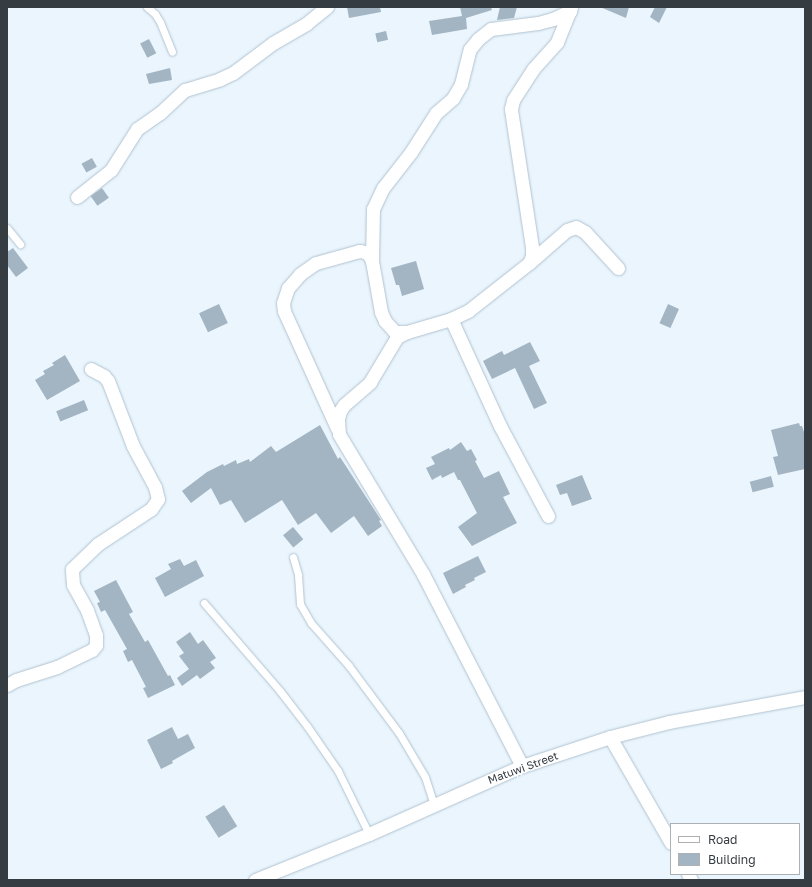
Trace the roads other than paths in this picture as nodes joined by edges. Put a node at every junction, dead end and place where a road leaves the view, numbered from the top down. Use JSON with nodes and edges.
{"nodes":[{"id":1,"x":147,"y":7,"type":"edge"},
{"id":2,"x":327,"y":7,"type":"edge"},
{"id":3,"x":570,"y":9,"type":"edge"},
{"id":4,"x":172,"y":52,"type":"dead end"},
{"id":5,"x":77,"y":197,"type":"dead end"},
{"id":6,"x":7,"y":228,"type":"edge"},
{"id":7,"x":20,"y":244,"type":"dead end"},
{"id":8,"x":372,"y":261,"type":"junction"},
{"id":9,"x":529,"y":263,"type":"junction"},
{"id":10,"x":618,"y":268,"type":"dead end"},
{"id":11,"x":451,"y":319,"type":"junction"},
{"id":12,"x":406,"y":332,"type":"junction"},
{"id":13,"x":91,"y":369,"type":"dead end"},
{"id":14,"x":339,"y":434,"type":"junction"},
{"id":15,"x":548,"y":516,"type":"dead end"},
{"id":16,"x":293,"y":557,"type":"dead end"},
{"id":17,"x":204,"y":603,"type":"dead end"},
{"id":18,"x":7,"y":685,"type":"edge"},
{"id":19,"x":805,"y":697,"type":"edge"},
{"id":20,"x":610,"y":737,"type":"junction"},
{"id":21,"x":522,"y":766,"type":"junction"},
{"id":22,"x":434,"y":806,"type":"junction"},
{"id":23,"x":369,"y":834,"type":"junction"},
{"id":24,"x":670,"y":841,"type":"edge"},
{"id":25,"x":254,"y":880,"type":"edge"}],
"edges":[{"from":1,"to":4,"type":"lane"},
{"from":2,"to":5,"type":"street"},
{"from":3,"to":8,"type":"street"},
{"from":3,"to":9,"type":"street"},
{"from":6,"to":7,"type":"lane"},
{"from":8,"to":12,"type":"street"},
{"from":8,"to":14,"type":"street"},
{"from":9,"to":10,"type":"street"},
{"from":9,"to":11,"type":"street"},
{"from":11,"to":12,"type":"street"},
{"from":11,"to":15,"type":"street"},
{"from":12,"to":14,"type":"street"},
{"from":13,"to":18,"type":"street"},
{"from":14,"to":21,"type":"street"},
{"from":16,"to":22,"type":"lane"},
{"from":17,"to":23,"type":"lane"},
{"from":19,"to":20,"type":"street","name":"Matuwi Street"},
{"from":20,"to":21,"type":"street","name":"Matuwi Street"},
{"from":20,"to":24,"type":"street"},
{"from":21,"to":22,"type":"street","name":"Matuwi Street"},
{"from":22,"to":23,"type":"street","name":"Matuwi Street"},
{"from":23,"to":25,"type":"street","name":"Matuwi Street"}]}
